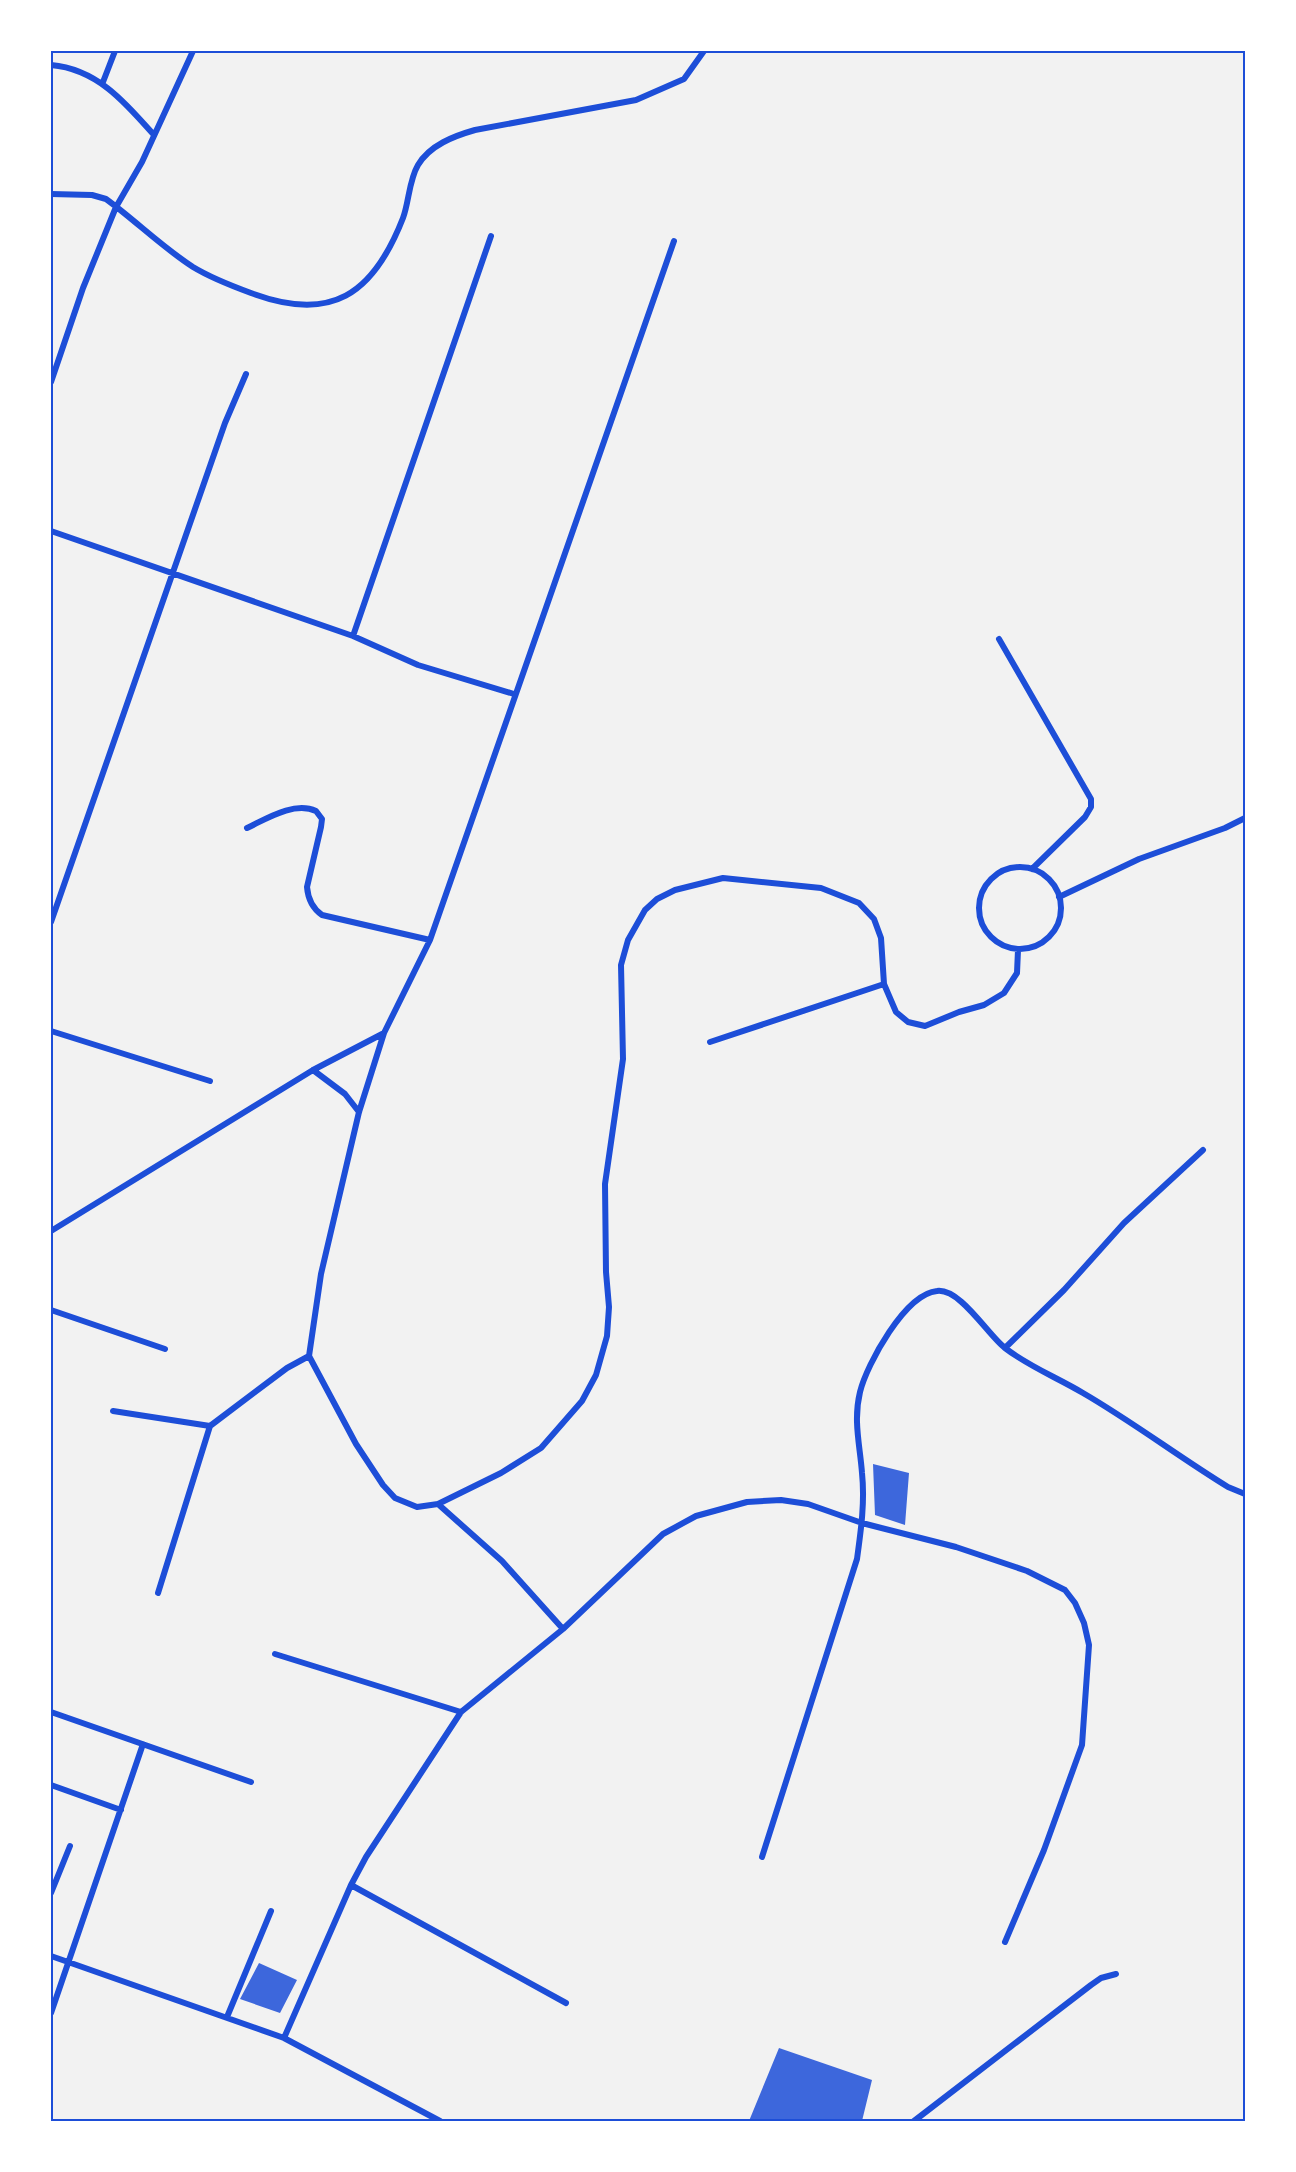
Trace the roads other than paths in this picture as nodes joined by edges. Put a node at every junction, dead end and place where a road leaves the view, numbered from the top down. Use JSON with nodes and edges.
{"nodes":[{"id":1,"x":115,"y":51,"type":"edge"},
{"id":2,"x":193,"y":51,"type":"edge"},
{"id":3,"x":704,"y":51,"type":"edge"},
{"id":4,"x":51,"y":65,"type":"edge"},
{"id":5,"x":103,"y":82,"type":"junction"},
{"id":6,"x":154,"y":135,"type":"junction"},
{"id":7,"x":51,"y":194,"type":"edge"},
{"id":8,"x":116,"y":207,"type":"junction"},
{"id":9,"x":491,"y":236,"type":"dead end"},
{"id":10,"x":674,"y":241,"type":"dead end"},
{"id":11,"x":246,"y":374,"type":"dead end"},
{"id":12,"x":51,"y":382,"type":"edge"},
{"id":13,"x":51,"y":531,"type":"edge"},
{"id":14,"x":173,"y":571,"type":"junction"},
{"id":15,"x":353,"y":636,"type":"junction"},
{"id":16,"x":999,"y":639,"type":"dead end"},
{"id":17,"x":513,"y":694,"type":"junction"},
{"id":18,"x":1245,"y":818,"type":"edge"},
{"id":19,"x":247,"y":828,"type":"dead end"},
{"id":20,"x":1032,"y":869,"type":"junction"},
{"id":21,"x":1059,"y":897,"type":"junction"},
{"id":22,"x":51,"y":922,"type":"edge"},
{"id":23,"x":430,"y":940,"type":"junction"},
{"id":24,"x":1018,"y":950,"type":"junction"},
{"id":25,"x":884,"y":984,"type":"junction"},
{"id":26,"x":51,"y":1031,"type":"edge"},
{"id":27,"x":384,"y":1033,"type":"junction"},
{"id":28,"x":710,"y":1042,"type":"dead end"},
{"id":29,"x":313,"y":1070,"type":"junction"},
{"id":30,"x":210,"y":1081,"type":"dead end"},
{"id":31,"x":359,"y":1112,"type":"junction"},
{"id":32,"x":1203,"y":1150,"type":"dead end"},
{"id":33,"x":51,"y":1232,"type":"edge"},
{"id":34,"x":51,"y":1310,"type":"edge"},
{"id":35,"x":1005,"y":1348,"type":"junction"},
{"id":36,"x":165,"y":1349,"type":"dead end"},
{"id":37,"x":309,"y":1356,"type":"junction"},
{"id":38,"x":113,"y":1411,"type":"dead end"},
{"id":39,"x":210,"y":1426,"type":"junction"},
{"id":40,"x":1245,"y":1494,"type":"edge"},
{"id":41,"x":438,"y":1504,"type":"junction"},
{"id":42,"x":862,"y":1523,"type":"junction"},
{"id":43,"x":158,"y":1593,"type":"dead end"},
{"id":44,"x":563,"y":1629,"type":"junction"},
{"id":45,"x":275,"y":1654,"type":"dead end"},
{"id":46,"x":51,"y":1712,"type":"edge"},
{"id":47,"x":461,"y":1712,"type":"junction"},
{"id":48,"x":143,"y":1744,"type":"junction"},
{"id":49,"x":251,"y":1782,"type":"dead end"},
{"id":50,"x":51,"y":1785,"type":"edge"},
{"id":51,"x":121,"y":1810,"type":"junction"},
{"id":52,"x":70,"y":1846,"type":"dead end"},
{"id":53,"x":762,"y":1857,"type":"dead end"},
{"id":54,"x":351,"y":1885,"type":"junction"},
{"id":55,"x":51,"y":1893,"type":"edge"},
{"id":56,"x":271,"y":1911,"type":"dead end"},
{"id":57,"x":1005,"y":1942,"type":"dead end"},
{"id":58,"x":51,"y":1956,"type":"edge"},
{"id":59,"x":67,"y":1961,"type":"junction"},
{"id":60,"x":1116,"y":1974,"type":"dead end"},
{"id":61,"x":566,"y":2003,"type":"dead end"},
{"id":62,"x":51,"y":2013,"type":"edge"},
{"id":63,"x":227,"y":2017,"type":"junction"},
{"id":64,"x":284,"y":2038,"type":"junction"},
{"id":65,"x":440,"y":2121,"type":"edge"},
{"id":66,"x":914,"y":2121,"type":"edge"}],
"edges":[{"from":1,"to":5,"type":"street"},
{"from":2,"to":6,"type":"street"},
{"from":3,"to":8,"type":"street"},
{"from":4,"to":5,"type":"street"},
{"from":5,"to":6,"type":"street"},
{"from":6,"to":8,"type":"street"},
{"from":7,"to":8,"type":"street"},
{"from":8,"to":12,"type":"street"},
{"from":9,"to":15,"type":"street"},
{"from":10,"to":17,"type":"street"},
{"from":11,"to":14,"type":"street"},
{"from":13,"to":14,"type":"street"},
{"from":14,"to":15,"type":"street"},
{"from":14,"to":22,"type":"street"},
{"from":15,"to":17,"type":"street"},
{"from":16,"to":20,"type":"street"},
{"from":17,"to":23,"type":"street"},
{"from":18,"to":21,"type":"street"},
{"from":19,"to":23,"type":"street"},
{"from":20,"to":21,"type":"street"},
{"from":20,"to":24,"type":"street"},
{"from":21,"to":24,"type":"street"},
{"from":23,"to":27,"type":"street"},
{"from":24,"to":25,"type":"street"},
{"from":25,"to":28,"type":"street"},
{"from":25,"to":41,"type":"street"},
{"from":26,"to":30,"type":"street"},
{"from":27,"to":29,"type":"street"},
{"from":27,"to":31,"type":"street"},
{"from":29,"to":31,"type":"street"},
{"from":29,"to":33,"type":"street"},
{"from":31,"to":37,"type":"street"},
{"from":32,"to":35,"type":"street"},
{"from":34,"to":36,"type":"street"},
{"from":35,"to":40,"type":"street"},
{"from":35,"to":42,"type":"street"},
{"from":37,"to":39,"type":"street"},
{"from":37,"to":41,"type":"street"},
{"from":38,"to":39,"type":"street"},
{"from":39,"to":43,"type":"street"},
{"from":41,"to":44,"type":"street"},
{"from":42,"to":44,"type":"street"},
{"from":42,"to":53,"type":"street"},
{"from":42,"to":57,"type":"street"},
{"from":44,"to":47,"type":"street"},
{"from":45,"to":47,"type":"street"},
{"from":46,"to":48,"type":"street"},
{"from":47,"to":54,"type":"street"},
{"from":48,"to":49,"type":"street"},
{"from":48,"to":51,"type":"street"},
{"from":50,"to":51,"type":"street"},
{"from":51,"to":59,"type":"street"},
{"from":52,"to":55,"type":"street"},
{"from":54,"to":61,"type":"street"},
{"from":54,"to":64,"type":"street"},
{"from":56,"to":63,"type":"street"},
{"from":58,"to":59,"type":"street"},
{"from":59,"to":62,"type":"street"},
{"from":59,"to":63,"type":"street"},
{"from":60,"to":66,"type":"street"},
{"from":63,"to":64,"type":"street"},
{"from":64,"to":65,"type":"street"}]}
